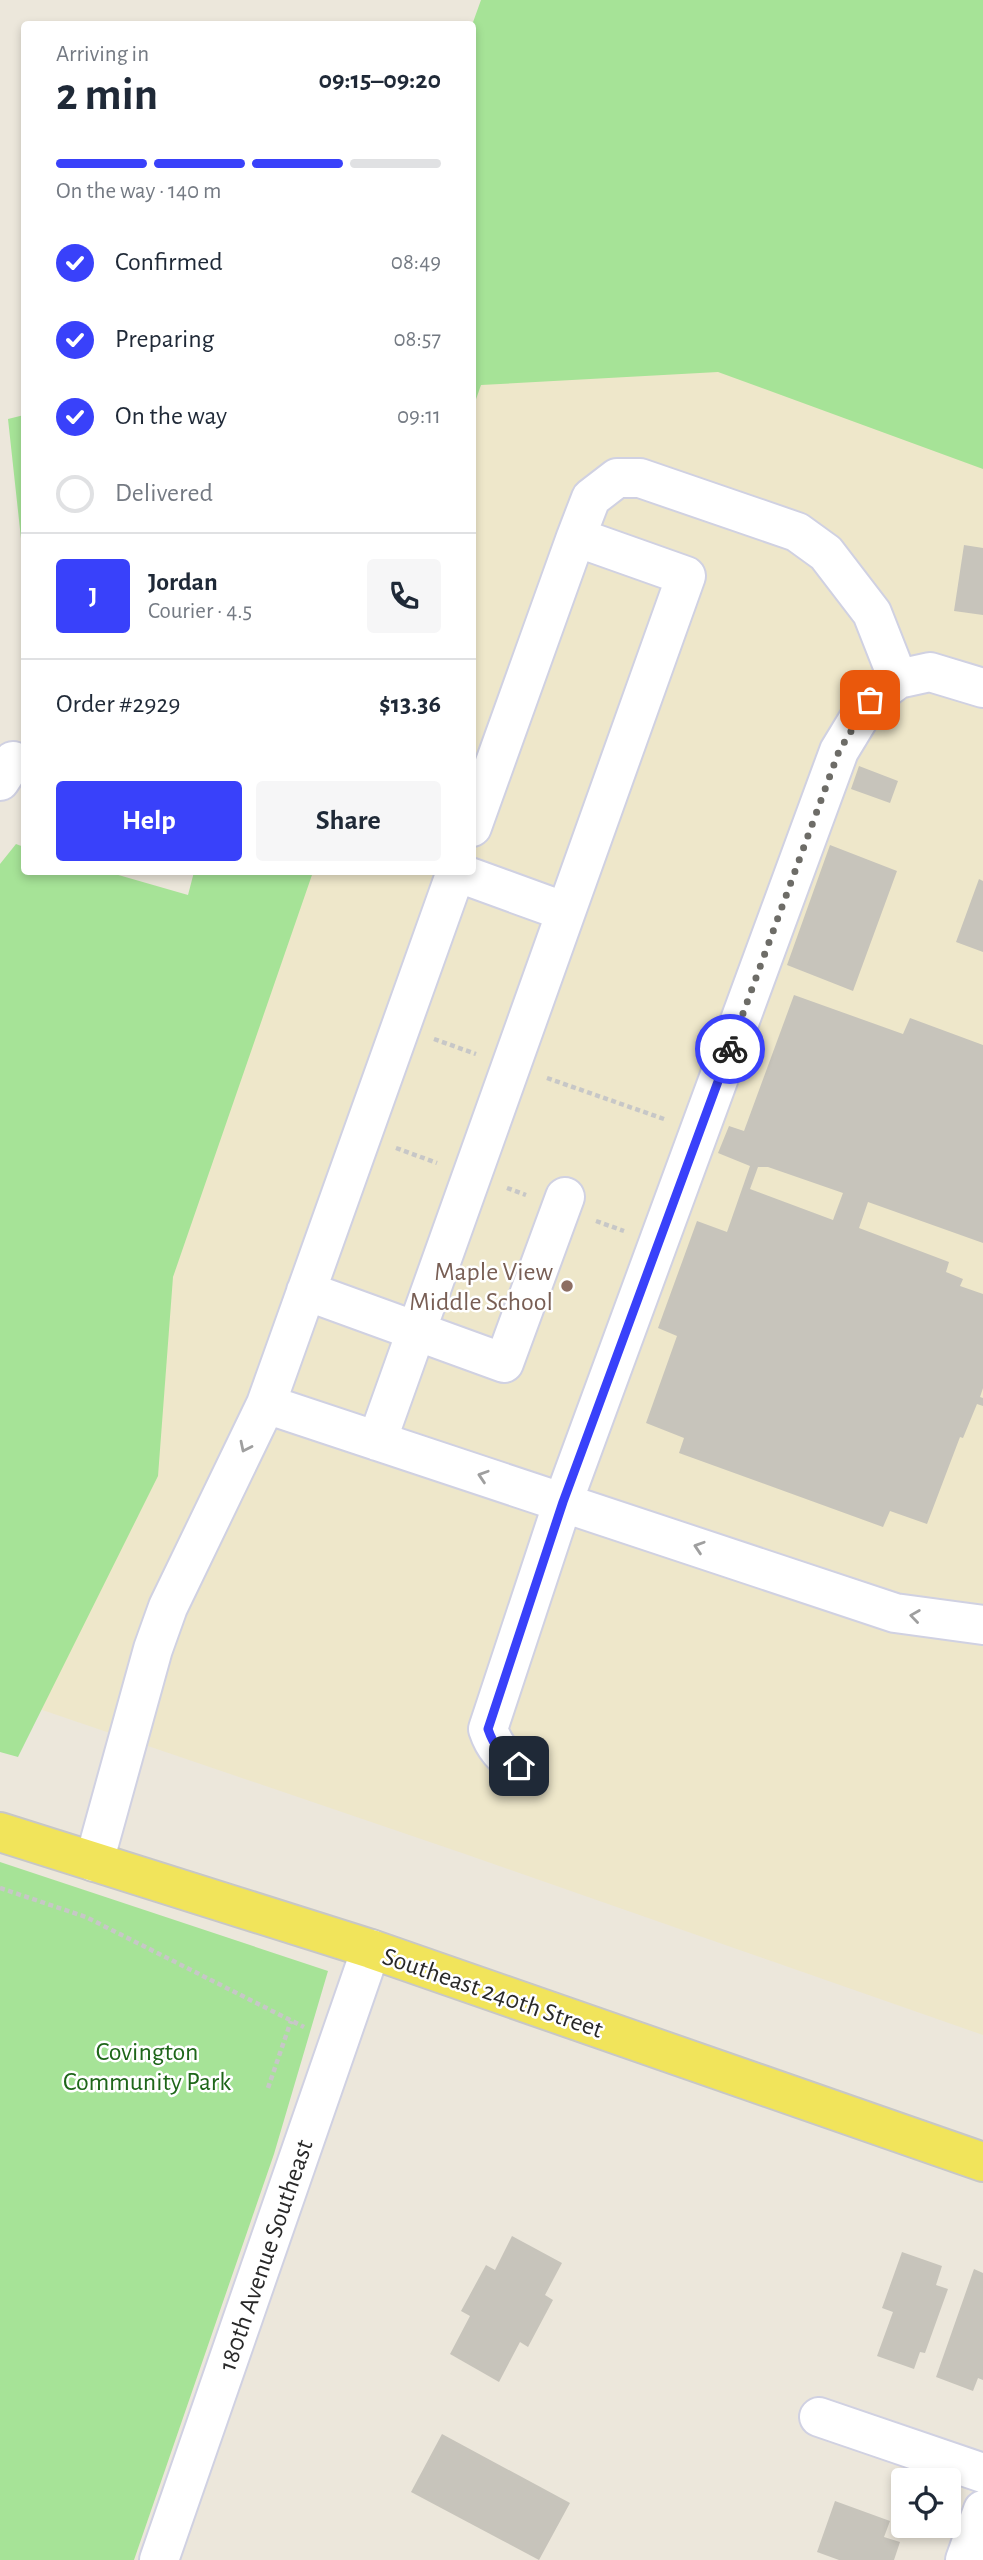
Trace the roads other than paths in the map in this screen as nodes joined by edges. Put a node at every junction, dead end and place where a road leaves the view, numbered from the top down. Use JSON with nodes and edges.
{"nodes":[{"id":1,"x":576,"y":537,"type":"junction"},
{"id":2,"x":898,"y":679,"type":"junction"},
{"id":3,"x":983,"y":688,"type":"edge"},
{"id":4,"x":476,"y":816,"type":"edge"},
{"id":5,"x":455,"y":875,"type":"edge"},
{"id":6,"x":464,"y":875,"type":"edge"},
{"id":7,"x":566,"y":912,"type":"junction"},
{"id":8,"x":565,"y":1197,"type":"dead end"},
{"id":9,"x":306,"y":1291,"type":"junction"},
{"id":10,"x":416,"y":1331,"type":"junction"},
{"id":11,"x":266,"y":1404,"type":"junction"},
{"id":12,"x":377,"y":1441,"type":"junction"},
{"id":13,"x":563,"y":1502,"type":"junction"},
{"id":14,"x":983,"y":1625,"type":"edge"},
{"id":15,"x":519,"y":1766,"type":"dead end"},
{"id":16,"x":0,"y":1832,"type":"edge"},
{"id":17,"x":93,"y":1862,"type":"junction"},
{"id":18,"x":371,"y":1950,"type":"junction"},
{"id":19,"x":983,"y":2162,"type":"edge"},
{"id":20,"x":819,"y":2417,"type":"dead end"},
{"id":21,"x":983,"y":2473,"type":"edge"},
{"id":22,"x":983,"y":2510,"type":"edge"},
{"id":23,"x":159,"y":2560,"type":"edge"},
{"id":24,"x":965,"y":2560,"type":"edge"}],
"edges":[{"from":1,"to":2,"type":"street"},
{"from":1,"to":4,"type":"street"},
{"from":1,"to":7,"type":"street"},
{"from":2,"to":3,"type":"street"},
{"from":2,"to":13,"type":"street"},
{"from":5,"to":9,"type":"street"},
{"from":6,"to":7,"type":"street"},
{"from":7,"to":10,"type":"street"},
{"from":8,"to":10,"type":"street"},
{"from":9,"to":10,"type":"street"},
{"from":9,"to":11,"type":"street"},
{"from":10,"to":12,"type":"street"},
{"from":11,"to":12,"type":"street"},
{"from":11,"to":17,"type":"street","one_way":true},
{"from":13,"to":12,"type":"street","one_way":true},
{"from":14,"to":13,"type":"street","one_way":true},
{"from":13,"to":15,"type":"street"},
{"from":16,"to":17,"type":"main road","name":"Southeast 240th Street"},
{"from":17,"to":18,"type":"main road","name":"Southeast 240th Street"},
{"from":18,"to":19,"type":"main road","name":"Southeast 240th Street"},
{"from":18,"to":23,"type":"street","name":"180th Avenue Southeast"},
{"from":20,"to":21,"type":"street"},
{"from":22,"to":24,"type":"street"}]}
